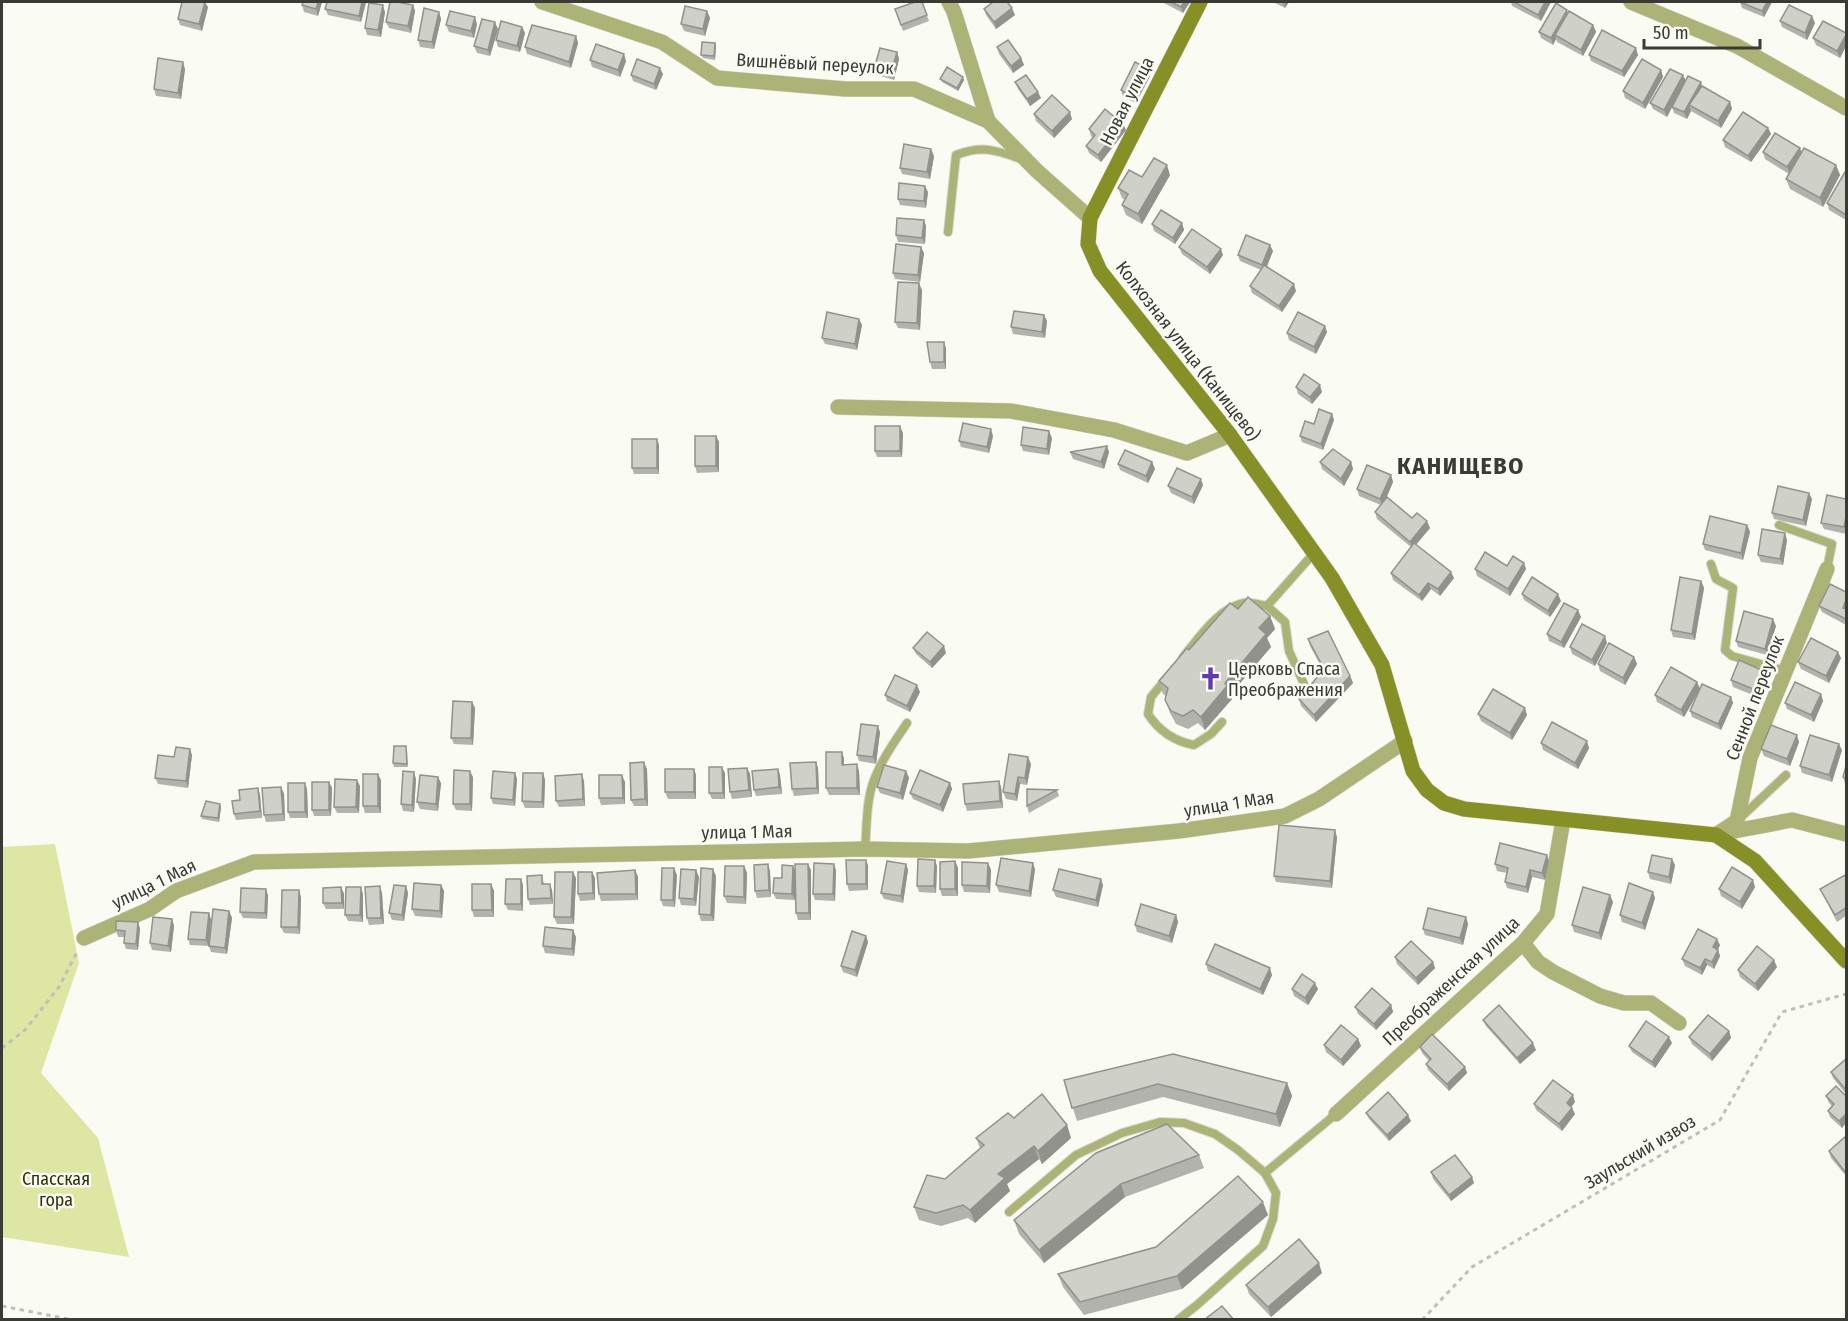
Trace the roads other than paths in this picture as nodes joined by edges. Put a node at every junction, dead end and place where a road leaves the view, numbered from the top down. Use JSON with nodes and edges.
{"nodes":[{"id":1,"x":542,"y":2,"type":"edge"},
{"id":2,"x":949,"y":2,"type":"edge"},
{"id":3,"x":1200,"y":2,"type":"edge"},
{"id":4,"x":1631,"y":2,"type":"edge"},
{"id":5,"x":1846,"y":108,"type":"edge"},
{"id":6,"x":988,"y":122,"type":"junction"},
{"id":7,"x":1027,"y":161,"type":"junction"},
{"id":8,"x":1090,"y":218,"type":"junction"},
{"id":9,"x":948,"y":232,"type":"dead end"},
{"id":10,"x":838,"y":406,"type":"dead end"},
{"id":11,"x":1230,"y":435,"type":"junction"},
{"id":12,"x":1779,"y":525,"type":"edge"},
{"id":13,"x":1314,"y":553,"type":"junction"},
{"id":14,"x":1711,"y":564,"type":"dead end"},
{"id":15,"x":1827,"y":569,"type":"joint"},
{"id":16,"x":1268,"y":606,"type":"junction"},
{"id":17,"x":1179,"y":663,"type":"edge"},
{"id":18,"x":1172,"y":671,"type":"edge"},
{"id":19,"x":1786,"y":671,"type":"junction"},
{"id":20,"x":1304,"y":684,"type":"dead end"},
{"id":21,"x":1222,"y":722,"type":"dead end"},
{"id":22,"x":907,"y":723,"type":"dead end"},
{"id":23,"x":1404,"y":741,"type":"junction"},
{"id":24,"x":1786,"y":775,"type":"dead end"},
{"id":25,"x":1563,"y":820,"type":"junction"},
{"id":26,"x":1737,"y":821,"type":"junction"},
{"id":27,"x":1846,"y":834,"type":"edge"},
{"id":28,"x":1716,"y":835,"type":"junction"},
{"id":29,"x":866,"y":849,"type":"junction"},
{"id":30,"x":84,"y":938,"type":"road end"},
{"id":31,"x":1523,"y":944,"type":"junction"},
{"id":32,"x":1846,"y":961,"type":"edge"},
{"id":33,"x":1679,"y":1023,"type":"dead end"},
{"id":34,"x":1336,"y":1114,"type":"joint"},
{"id":35,"x":1265,"y":1173,"type":"junction"},
{"id":36,"x":1009,"y":1212,"type":"dead end"},
{"id":37,"x":1178,"y":1320,"type":"edge"}],
"edges":[{"from":1,"to":6,"type":"street","name":"Вишнёвый переулок"},
{"from":2,"to":6,"type":"street"},
{"from":3,"to":8,"type":"street","name":"Новая улица"},
{"from":4,"to":5,"type":"street"},
{"from":6,"to":7,"type":"street"},
{"from":7,"to":8,"type":"street"},
{"from":7,"to":9,"type":"lane"},
{"from":8,"to":11,"type":"street","name":"Колхозная улица (Канищево)"},
{"from":10,"to":11,"type":"street"},
{"from":11,"to":13,"type":"street","name":"Колхозная улица (Канищево)"},
{"from":12,"to":15,"type":"lane"},
{"from":13,"to":16,"type":"lane"},
{"from":13,"to":23,"type":"street","name":"Колхозная улица (Канищево)"},
{"from":14,"to":19,"type":"lane"},
{"from":15,"to":19,"type":"street","name":"Сенной переулок"},
{"from":16,"to":17,"type":"lane"},
{"from":16,"to":20,"type":"lane"},
{"from":18,"to":21,"type":"lane"},
{"from":19,"to":26,"type":"street","name":"Сенной переулок"},
{"from":22,"to":29,"type":"lane"},
{"from":23,"to":25,"type":"street"},
{"from":23,"to":29,"type":"street","name":"улица 1 Мая"},
{"from":24,"to":26,"type":"lane"},
{"from":25,"to":28,"type":"street"},
{"from":25,"to":31,"type":"street","name":"Преображенская улица"},
{"from":26,"to":28,"type":"street"},
{"from":27,"to":28,"type":"street"},
{"from":28,"to":32,"type":"street"},
{"from":29,"to":30,"type":"street","name":"улица 1 Мая"},
{"from":31,"to":33,"type":"street"},
{"from":31,"to":34,"type":"street","name":"Преображенская улица"},
{"from":34,"to":35,"type":"lane"},
{"from":35,"to":36,"type":"lane"},
{"from":35,"to":37,"type":"lane"}]}
